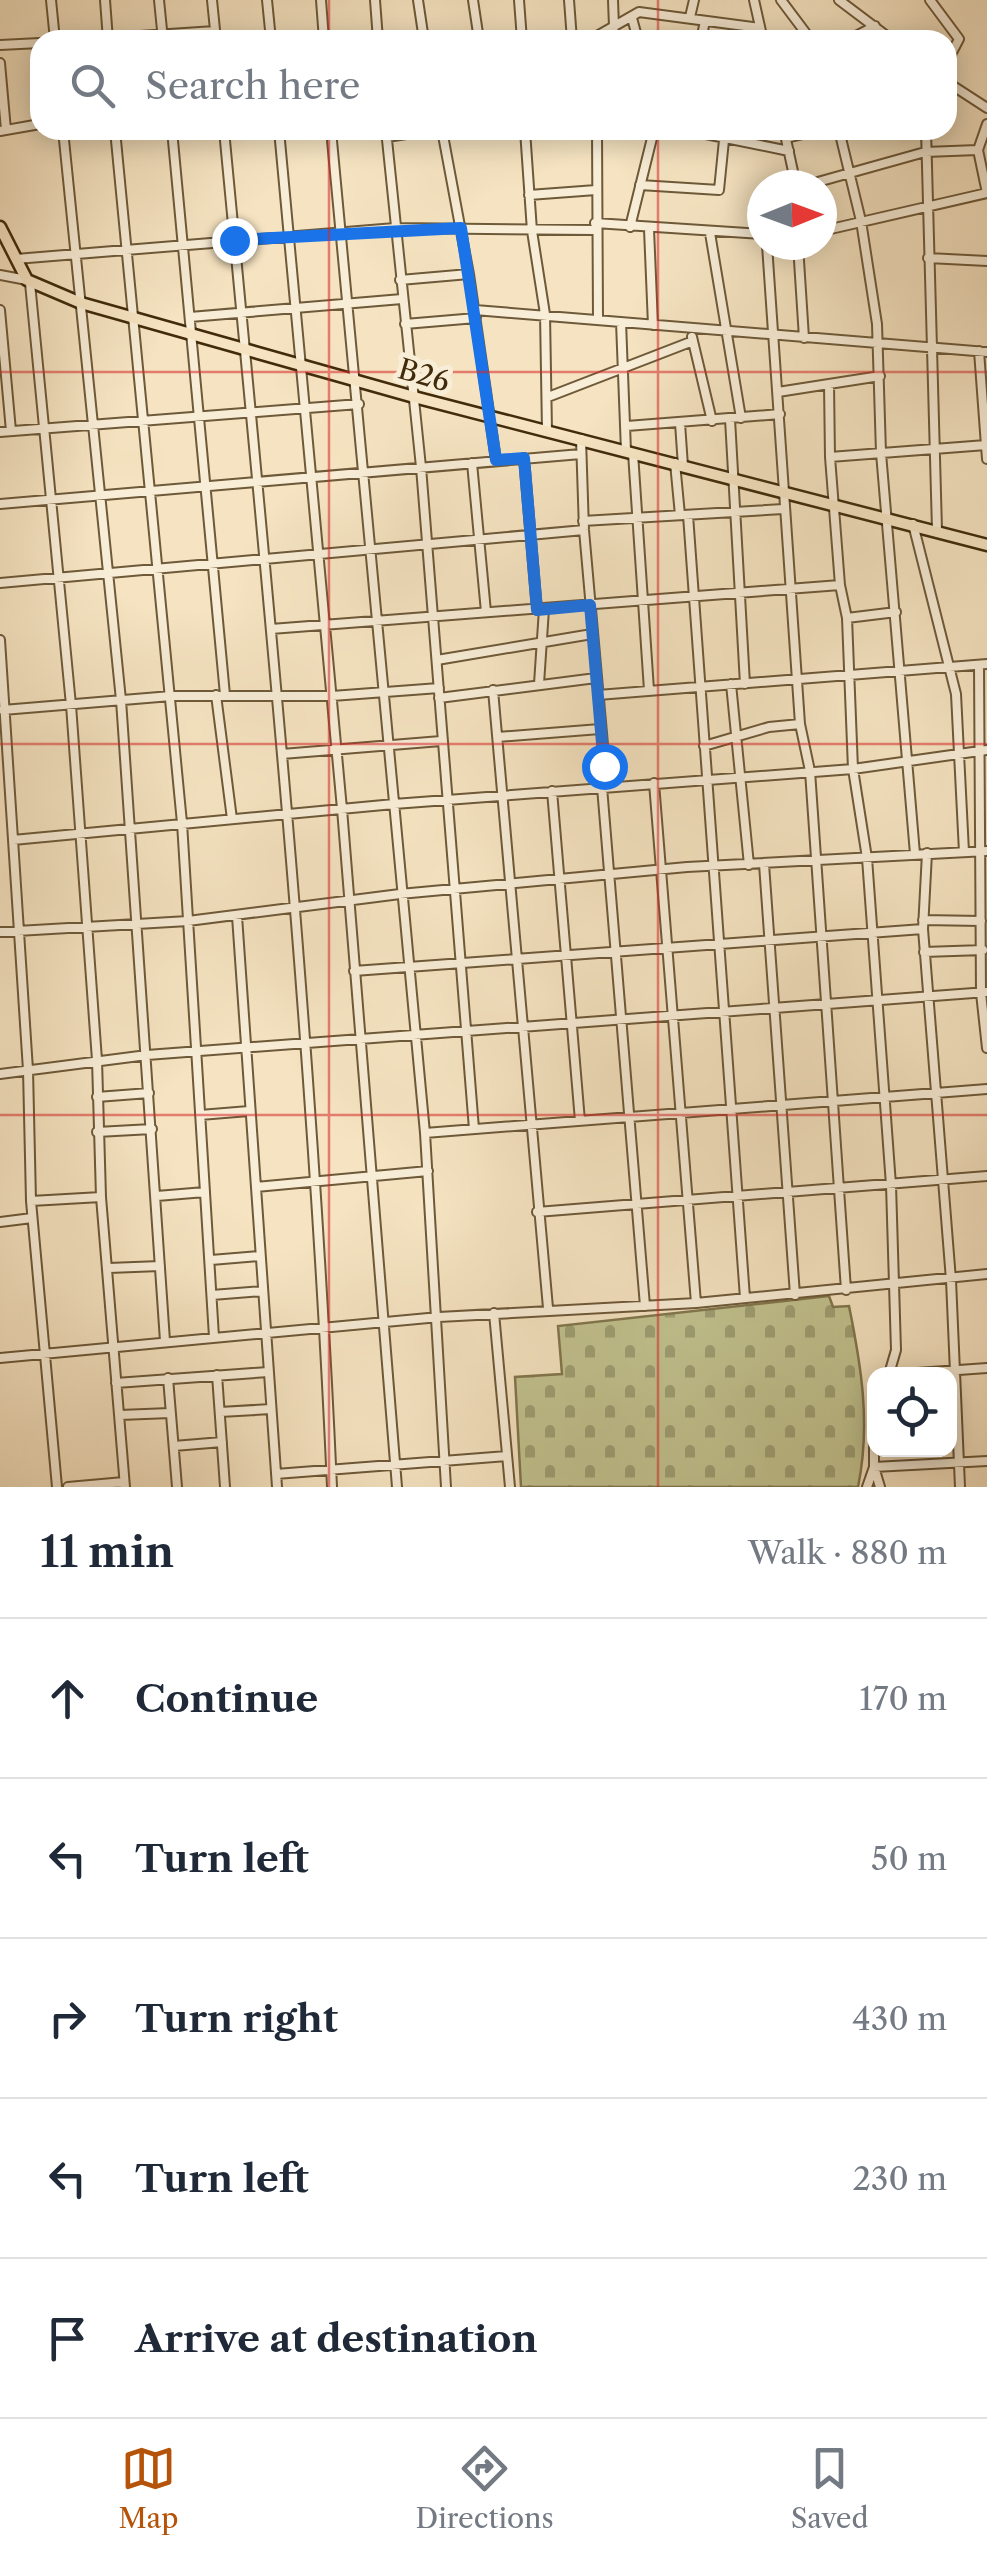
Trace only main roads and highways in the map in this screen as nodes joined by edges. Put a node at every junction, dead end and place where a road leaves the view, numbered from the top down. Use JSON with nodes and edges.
{"nodes":[{"id":1,"x":0,"y":234,"type":"edge"},
{"id":2,"x":987,"y":544,"type":"edge"}],
"edges":[{"from":1,"to":2,"type":"highway","name":"B26"}]}
